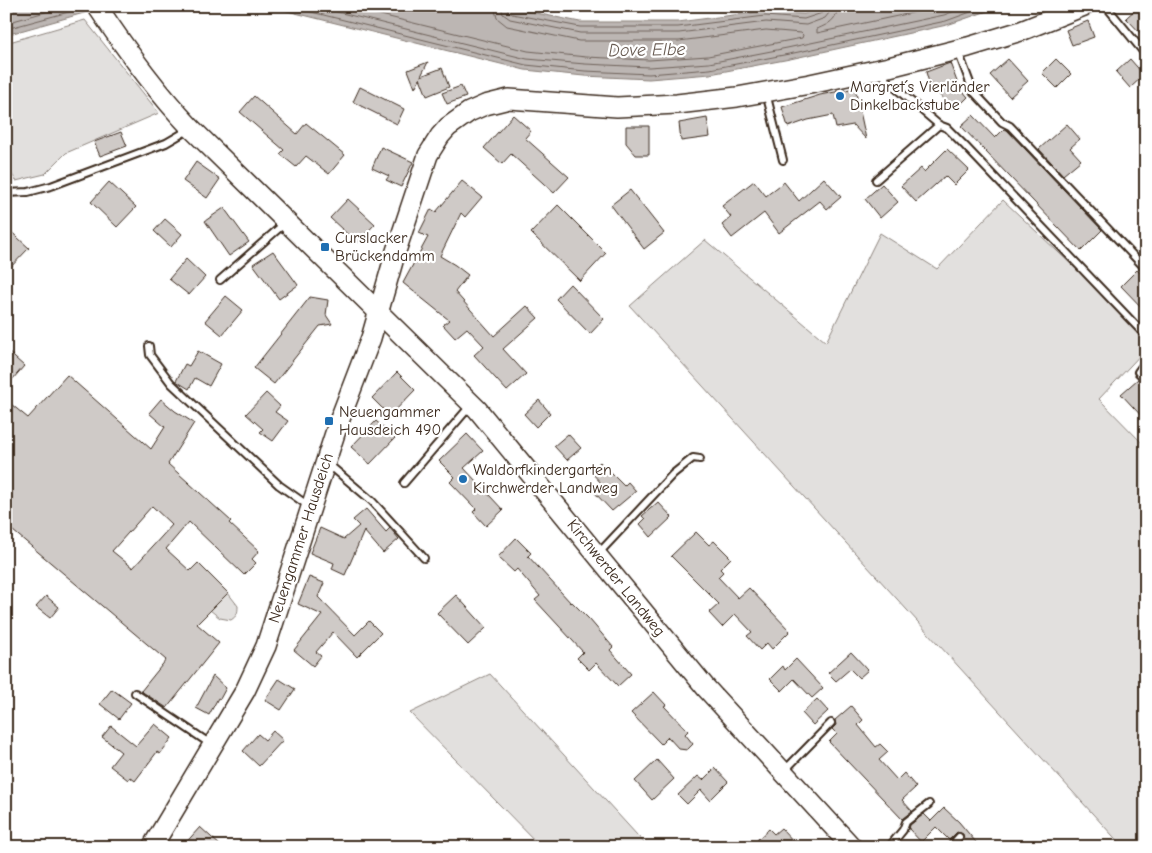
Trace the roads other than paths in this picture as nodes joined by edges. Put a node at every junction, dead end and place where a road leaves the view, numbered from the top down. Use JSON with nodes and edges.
{"nodes":[{"id":1,"x":1084,"y":6,"type":"edge"},
{"id":2,"x":1106,"y":6,"type":"edge"},
{"id":3,"x":100,"y":11,"type":"edge"},
{"id":4,"x":958,"y":50,"type":"junction"},
{"id":5,"x":1146,"y":56,"type":"edge"},
{"id":6,"x":881,"y":68,"type":"junction"},
{"id":7,"x":766,"y":92,"type":"junction"},
{"id":8,"x":939,"y":125,"type":"junction"},
{"id":9,"x":191,"y":128,"type":"junction"},
{"id":10,"x":783,"y":160,"type":"dead end"},
{"id":11,"x":876,"y":180,"type":"dead end"},
{"id":12,"x":7,"y":192,"type":"edge"},
{"id":13,"x":286,"y":222,"type":"junction"},
{"id":14,"x":1146,"y":269,"type":"edge"},
{"id":15,"x":220,"y":280,"type":"dead end"},
{"id":16,"x":378,"y":312,"type":"junction"},
{"id":17,"x":1146,"y":336,"type":"edge"},
{"id":18,"x":149,"y":346,"type":"dead end"},
{"id":19,"x":1146,"y":361,"type":"edge"},
{"id":20,"x":1146,"y":380,"type":"edge"},
{"id":21,"x":472,"y":404,"type":"junction"},
{"id":22,"x":700,"y":459,"type":"dead end"},
{"id":23,"x":326,"y":462,"type":"junction"},
{"id":24,"x":404,"y":483,"type":"dead end"},
{"id":25,"x":311,"y":507,"type":"junction"},
{"id":26,"x":597,"y":555,"type":"junction"},
{"id":27,"x":424,"y":558,"type":"dead end"},
{"id":28,"x":134,"y":693,"type":"dead end"},
{"id":29,"x":831,"y":723,"type":"dead end"},
{"id":30,"x":213,"y":745,"type":"junction"},
{"id":31,"x":783,"y":772,"type":"junction"},
{"id":32,"x":929,"y":804,"type":"dead end"},
{"id":33,"x":959,"y":838,"type":"dead end"},
{"id":34,"x":152,"y":847,"type":"edge"},
{"id":35,"x":852,"y":847,"type":"edge"},
{"id":36,"x":889,"y":847,"type":"edge"},
{"id":37,"x":950,"y":847,"type":"edge"}],
"edges":[{"from":1,"to":4,"type":"street","name":"Neuengammer Hausdeich"},
{"from":2,"to":5,"type":"lane"},
{"from":3,"to":9,"type":"street"},
{"from":4,"to":6,"type":"street","name":"Neuengammer Hausdeich"},
{"from":4,"to":14,"type":"lane"},
{"from":6,"to":7,"type":"street","name":"Neuengammer Hausdeich"},
{"from":6,"to":8,"type":"lane"},
{"from":7,"to":10,"type":"lane"},
{"from":7,"to":16,"type":"street","name":"Neuengammer Hausdeich"},
{"from":8,"to":11,"type":"lane"},
{"from":8,"to":17,"type":"lane"},
{"from":9,"to":12,"type":"lane"},
{"from":9,"to":13,"type":"street"},
{"from":13,"to":15,"type":"lane"},
{"from":13,"to":16,"type":"street"},
{"from":16,"to":21,"type":"street","name":"Kirchwerder Landweg"},
{"from":16,"to":23,"type":"street","name":"Neuengammer Hausdeich"},
{"from":18,"to":25,"type":"lane"},
{"from":19,"to":20,"type":"lane"},
{"from":21,"to":24,"type":"lane"},
{"from":21,"to":26,"type":"street","name":"Kirchwerder Landweg"},
{"from":22,"to":26,"type":"lane"},
{"from":23,"to":25,"type":"street","name":"Neuengammer Hausdeich"},
{"from":23,"to":27,"type":"lane"},
{"from":25,"to":30,"type":"street","name":"Neuengammer Hausdeich"},
{"from":26,"to":31,"type":"street","name":"Kirchwerder Landweg"},
{"from":28,"to":30,"type":"lane"},
{"from":29,"to":31,"type":"lane"},
{"from":30,"to":34,"type":"street","name":"Neuengammer Hausdeich"},
{"from":31,"to":35,"type":"street","name":"Kirchwerder Landweg"},
{"from":32,"to":36,"type":"lane"},
{"from":33,"to":37,"type":"lane"}]}
